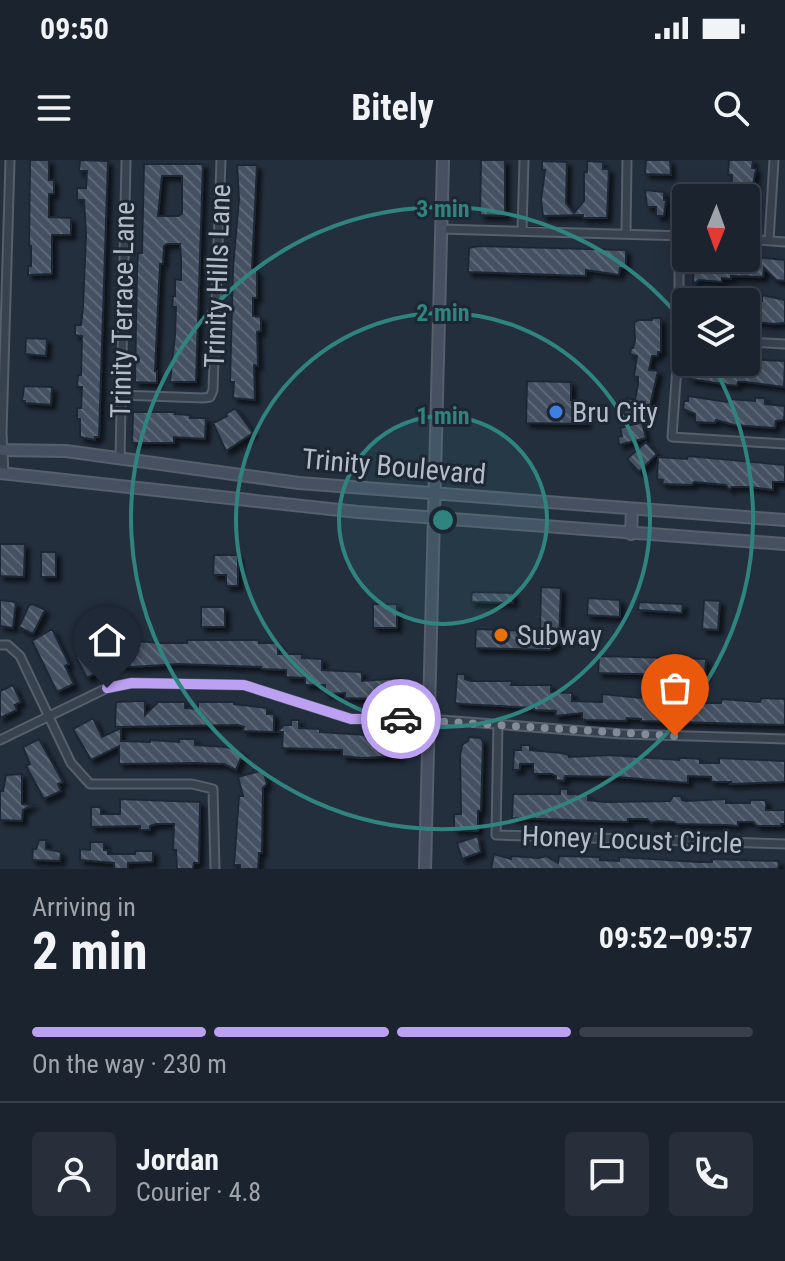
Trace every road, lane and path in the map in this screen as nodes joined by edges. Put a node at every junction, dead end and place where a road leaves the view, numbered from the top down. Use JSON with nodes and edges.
{"nodes":[{"id":1,"x":10,"y":160,"type":"edge"},
{"id":2,"x":126,"y":160,"type":"edge"},
{"id":3,"x":221,"y":160,"type":"edge"},
{"id":4,"x":443,"y":160,"type":"edge"},
{"id":5,"x":524,"y":160,"type":"edge"},
{"id":6,"x":627,"y":160,"type":"edge"},
{"id":7,"x":774,"y":160,"type":"edge"},
{"id":8,"x":441,"y":229,"type":"junction"},
{"id":9,"x":522,"y":230,"type":"junction"},
{"id":10,"x":626,"y":233,"type":"junction"},
{"id":11,"x":672,"y":235,"type":"edge"},
{"id":12,"x":760,"y":240,"type":"edge"},
{"id":13,"x":769,"y":241,"type":"junction"},
{"id":14,"x":785,"y":242,"type":"edge"},
{"id":15,"x":760,"y":343,"type":"edge"},
{"id":16,"x":785,"y":344,"type":"edge"},
{"id":17,"x":678,"y":376,"type":"edge"},
{"id":18,"x":120,"y":395,"type":"junction"},
{"id":19,"x":785,"y":444,"type":"edge"},
{"id":20,"x":1,"y":450,"type":"edge"},
{"id":21,"x":120,"y":459,"type":"junction"},
{"id":22,"x":2,"y":474,"type":"edge"},
{"id":23,"x":436,"y":494,"type":"junction"},
{"id":24,"x":632,"y":509,"type":"junction"},
{"id":25,"x":435,"y":518,"type":"junction"},
{"id":26,"x":785,"y":520,"type":"edge"},
{"id":27,"x":631,"y":534,"type":"junction"},
{"id":28,"x":785,"y":544,"type":"edge"},
{"id":29,"x":0,"y":645,"type":"edge"},
{"id":30,"x":49,"y":716,"type":"junction"},
{"id":31,"x":429,"y":719,"type":"junction"},
{"id":32,"x":498,"y":723,"type":"junction"},
{"id":33,"x":785,"y":739,"type":"edge"},
{"id":34,"x":0,"y":740,"type":"edge"},
{"id":35,"x":785,"y":844,"type":"edge"},
{"id":36,"x":215,"y":869,"type":"edge"},
{"id":37,"x":425,"y":869,"type":"edge"}],
"edges":[{"from":1,"to":20,"type":"street"},
{"from":2,"to":18,"type":"street","name":"Trinity Terrace Lane"},
{"from":3,"to":18,"type":"street","name":"Trinity Hills Lane"},
{"from":4,"to":8,"type":"main road"},
{"from":5,"to":9,"type":"street"},
{"from":6,"to":10,"type":"street"},
{"from":7,"to":13,"type":"street"},
{"from":8,"to":9,"type":"street"},
{"from":8,"to":23,"type":"main road"},
{"from":9,"to":10,"type":"street"},
{"from":10,"to":11,"type":"street"},
{"from":12,"to":13,"type":"street"},
{"from":13,"to":14,"type":"street"},
{"from":15,"to":16,"type":"street"},
{"from":17,"to":19,"type":"street"},
{"from":18,"to":21,"type":"street","name":"Trinity Terrace Lane"},
{"from":20,"to":21,"type":"main road","name":"Trinity Boulevard"},
{"from":20,"to":22,"type":"street"},
{"from":21,"to":23,"type":"main road","name":"Trinity Boulevard"},
{"from":22,"to":25,"type":"main road","name":"Trinity Boulevard"},
{"from":23,"to":24,"type":"main road","name":"Trinity Boulevard"},
{"from":23,"to":25,"type":"main road"},
{"from":24,"to":26,"type":"main road","name":"Trinity Boulevard"},
{"from":24,"to":27,"type":"main road"},
{"from":25,"to":27,"type":"main road","name":"Trinity Boulevard"},
{"from":25,"to":31,"type":"main road"},
{"from":27,"to":28,"type":"main road","name":"Trinity Boulevard"},
{"from":29,"to":30,"type":"street"},
{"from":30,"to":31,"type":"street"},
{"from":30,"to":34,"type":"street"},
{"from":30,"to":36,"type":"street"},
{"from":31,"to":32,"type":"street"},
{"from":31,"to":37,"type":"main road"},
{"from":32,"to":33,"type":"street"},
{"from":32,"to":35,"type":"street","name":"Honey Locust Circle"}]}
